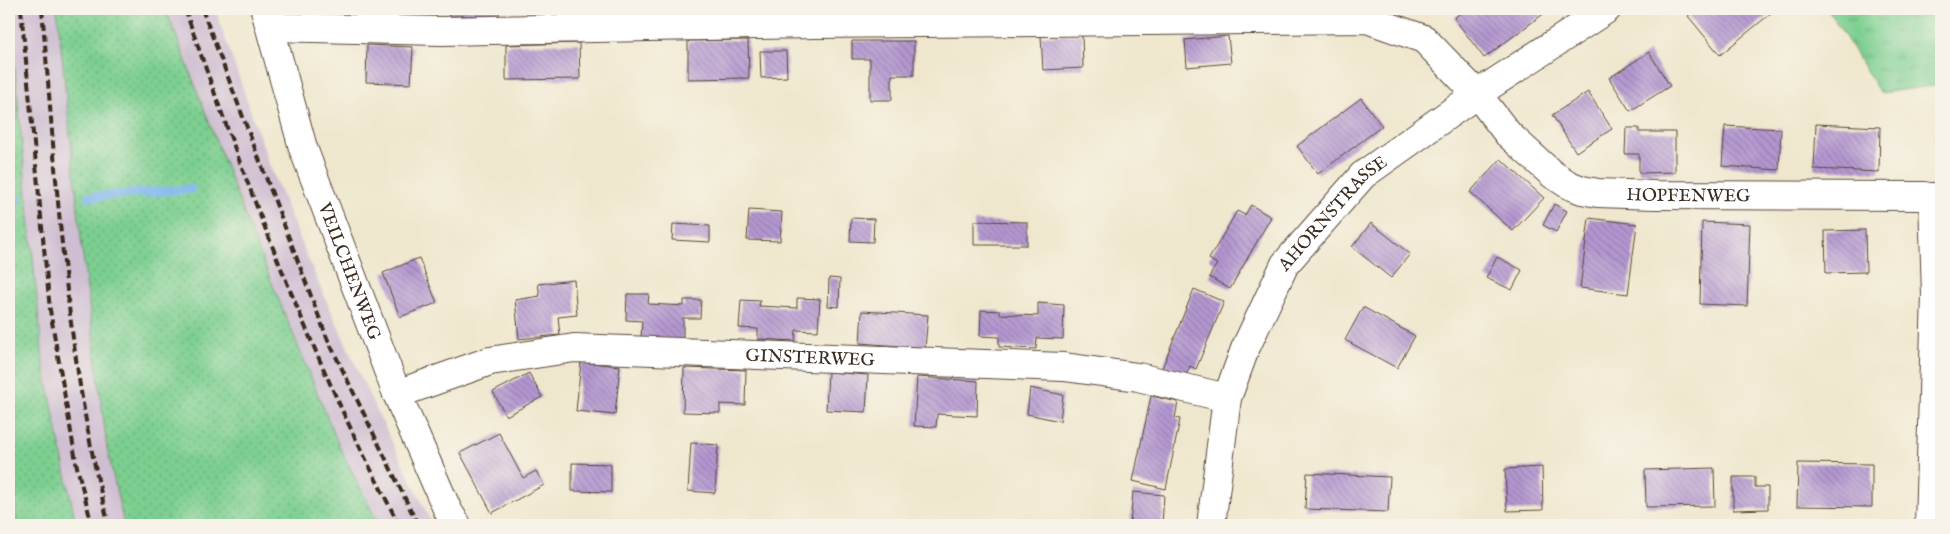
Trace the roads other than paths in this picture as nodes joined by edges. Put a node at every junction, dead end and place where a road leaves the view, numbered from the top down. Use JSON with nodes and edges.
{"nodes":[{"id":1,"x":1607,"y":9,"type":"edge"},
{"id":2,"x":268,"y":15,"type":"edge"},
{"id":3,"x":1477,"y":94,"type":"junction"},
{"id":4,"x":1930,"y":197,"type":"edge"},
{"id":5,"x":397,"y":394,"type":"junction"},
{"id":6,"x":1227,"y":398,"type":"junction"},
{"id":7,"x":457,"y":525,"type":"edge"},
{"id":8,"x":1211,"y":525,"type":"edge"},
{"id":9,"x":1929,"y":525,"type":"edge"}],
"edges":[{"from":1,"to":3,"type":"street","name":"AHORNSTRASSE"},
{"from":2,"to":3,"type":"street","name":"HOPFENWEG"},
{"from":2,"to":5,"type":"street","name":"VEILCHENWEG"},
{"from":3,"to":4,"type":"street","name":"HOPFENWEG"},
{"from":3,"to":6,"type":"street","name":"AHORNSTRASSE"},
{"from":4,"to":9,"type":"street"},
{"from":5,"to":6,"type":"street","name":"GINSTERWEG"},
{"from":5,"to":7,"type":"street","name":"VEILCHENWEG"},
{"from":6,"to":8,"type":"street","name":"AHORNSTRASSE"}]}
